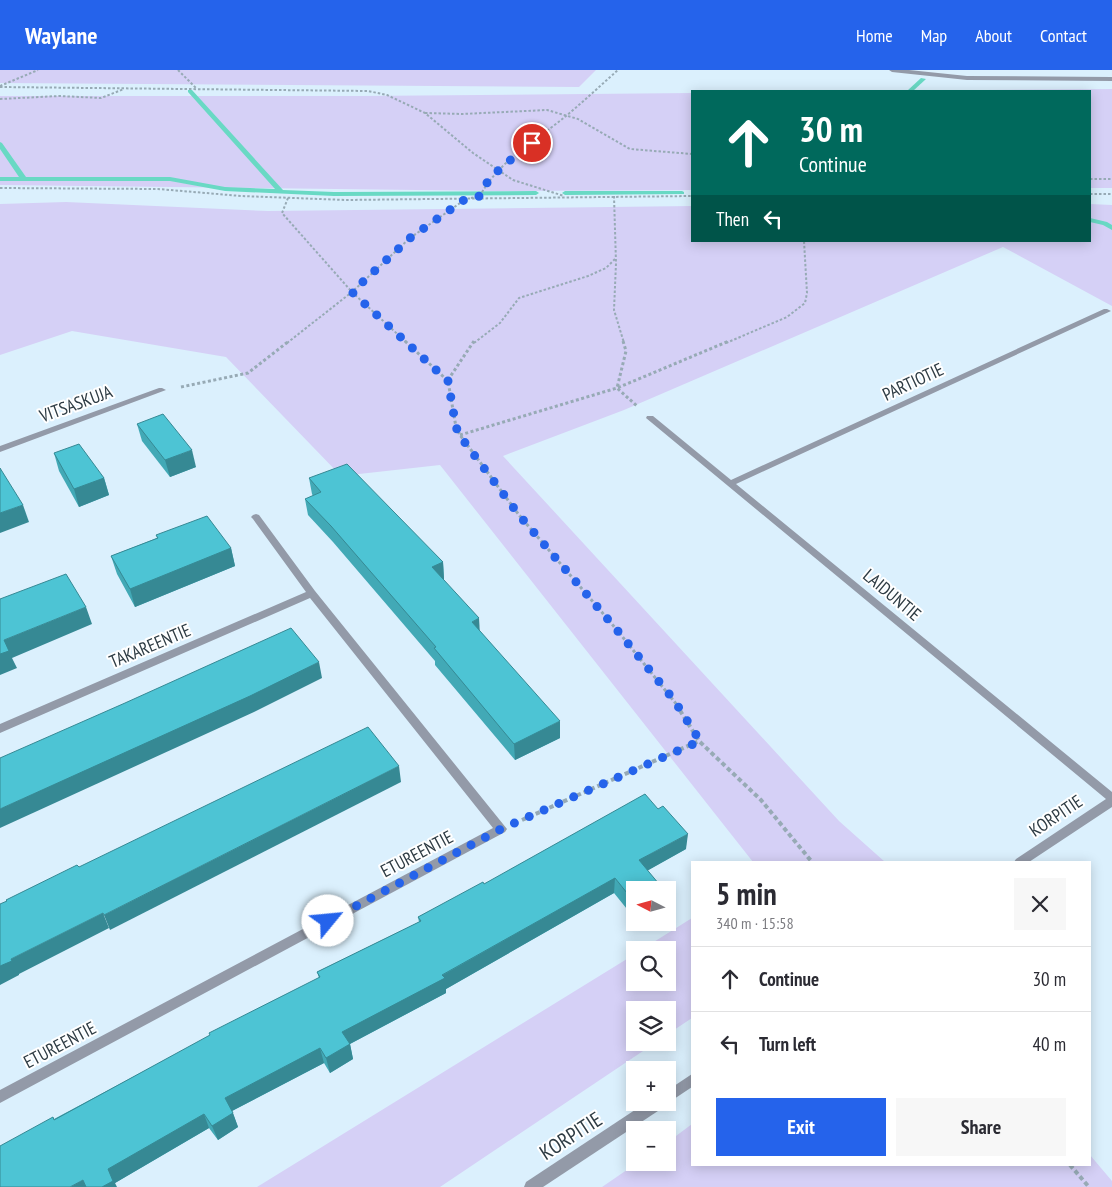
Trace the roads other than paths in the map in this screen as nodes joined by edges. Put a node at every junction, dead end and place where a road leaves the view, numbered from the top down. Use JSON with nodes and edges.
{"nodes":[{"id":1,"x":892,"y":70,"type":"edge"},
{"id":2,"x":1112,"y":79,"type":"edge"},
{"id":3,"x":1107,"y":311,"type":"dead end"},
{"id":4,"x":162,"y":390,"type":"road end"},
{"id":5,"x":650,"y":418,"type":"road end"},
{"id":6,"x":0,"y":449,"type":"edge"},
{"id":7,"x":731,"y":483,"type":"junction"},
{"id":8,"x":256,"y":518,"type":"dead end"},
{"id":9,"x":312,"y":593,"type":"junction"},
{"id":10,"x":0,"y":729,"type":"edge"},
{"id":11,"x":1112,"y":799,"type":"edge"},
{"id":12,"x":1021,"y":861,"type":"edge"},
{"id":13,"x":691,"y":1081,"type":"edge"},
{"id":14,"x":676,"y":1091,"type":"edge"},
{"id":15,"x":0,"y":1097,"type":"edge"},
{"id":16,"x":645,"y":1111,"type":"edge"},
{"id":17,"x":531,"y":1187,"type":"edge"}],
"edges":[{"from":1,"to":2,"type":"street"},
{"from":3,"to":7,"type":"street","name":"PARTIOTIE"},
{"from":4,"to":6,"type":"street","name":"VITSASKUJA"},
{"from":5,"to":7,"type":"street","name":"LAIDUNTIE"},
{"from":7,"to":11,"type":"street","name":"LAIDUNTIE"},
{"from":8,"to":9,"type":"street"},
{"from":9,"to":10,"type":"street","name":"TAKAREENTIE"},
{"from":9,"to":15,"type":"street","name":"ETUREENTIE"},
{"from":11,"to":12,"type":"street","name":"KORPITIE"},
{"from":13,"to":14,"type":"street"},
{"from":16,"to":17,"type":"street","name":"KORPITIE"}]}
